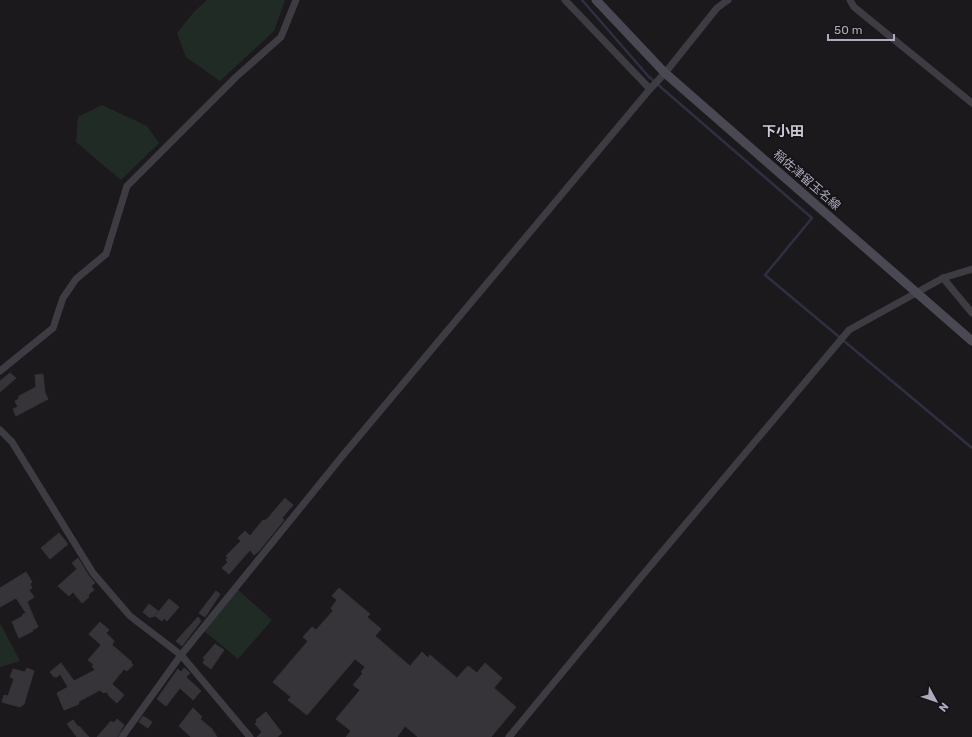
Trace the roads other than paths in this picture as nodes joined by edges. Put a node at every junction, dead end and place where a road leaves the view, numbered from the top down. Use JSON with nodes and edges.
{"nodes":[{"id":1,"x":296,"y":0,"type":"edge"},
{"id":2,"x":565,"y":0,"type":"edge"},
{"id":3,"x":596,"y":0,"type":"edge"},
{"id":4,"x":728,"y":0,"type":"edge"},
{"id":5,"x":850,"y":0,"type":"edge"},
{"id":6,"x":664,"y":74,"type":"junction"},
{"id":7,"x":650,"y":89,"type":"junction"},
{"id":8,"x":972,"y":103,"type":"edge"},
{"id":9,"x":972,"y":269,"type":"edge"},
{"id":10,"x":943,"y":278,"type":"junction"},
{"id":11,"x":917,"y":293,"type":"junction"},
{"id":12,"x":972,"y":313,"type":"edge"},
{"id":13,"x":972,"y":340,"type":"edge"},
{"id":14,"x":0,"y":371,"type":"edge"},
{"id":15,"x":0,"y":430,"type":"edge"},
{"id":16,"x":181,"y":655,"type":"junction"},
{"id":17,"x":122,"y":737,"type":"edge"},
{"id":18,"x":250,"y":737,"type":"edge"},
{"id":19,"x":509,"y":737,"type":"edge"}],
"edges":[{"from":1,"to":14,"type":"street"},
{"from":2,"to":7,"type":"street"},
{"from":3,"to":6,"type":"main road","name":"稲佐津留玉名線"},
{"from":4,"to":6,"type":"street"},
{"from":5,"to":8,"type":"street"},
{"from":6,"to":7,"type":"street"},
{"from":6,"to":11,"type":"main road","name":"稲佐津留玉名線"},
{"from":7,"to":16,"type":"street"},
{"from":9,"to":10,"type":"street"},
{"from":10,"to":11,"type":"street"},
{"from":10,"to":12,"type":"street"},
{"from":11,"to":13,"type":"main road","name":"稲佐津留玉名線"},
{"from":11,"to":19,"type":"street"},
{"from":15,"to":16,"type":"street"},
{"from":16,"to":17,"type":"street"},
{"from":16,"to":18,"type":"street"}]}
